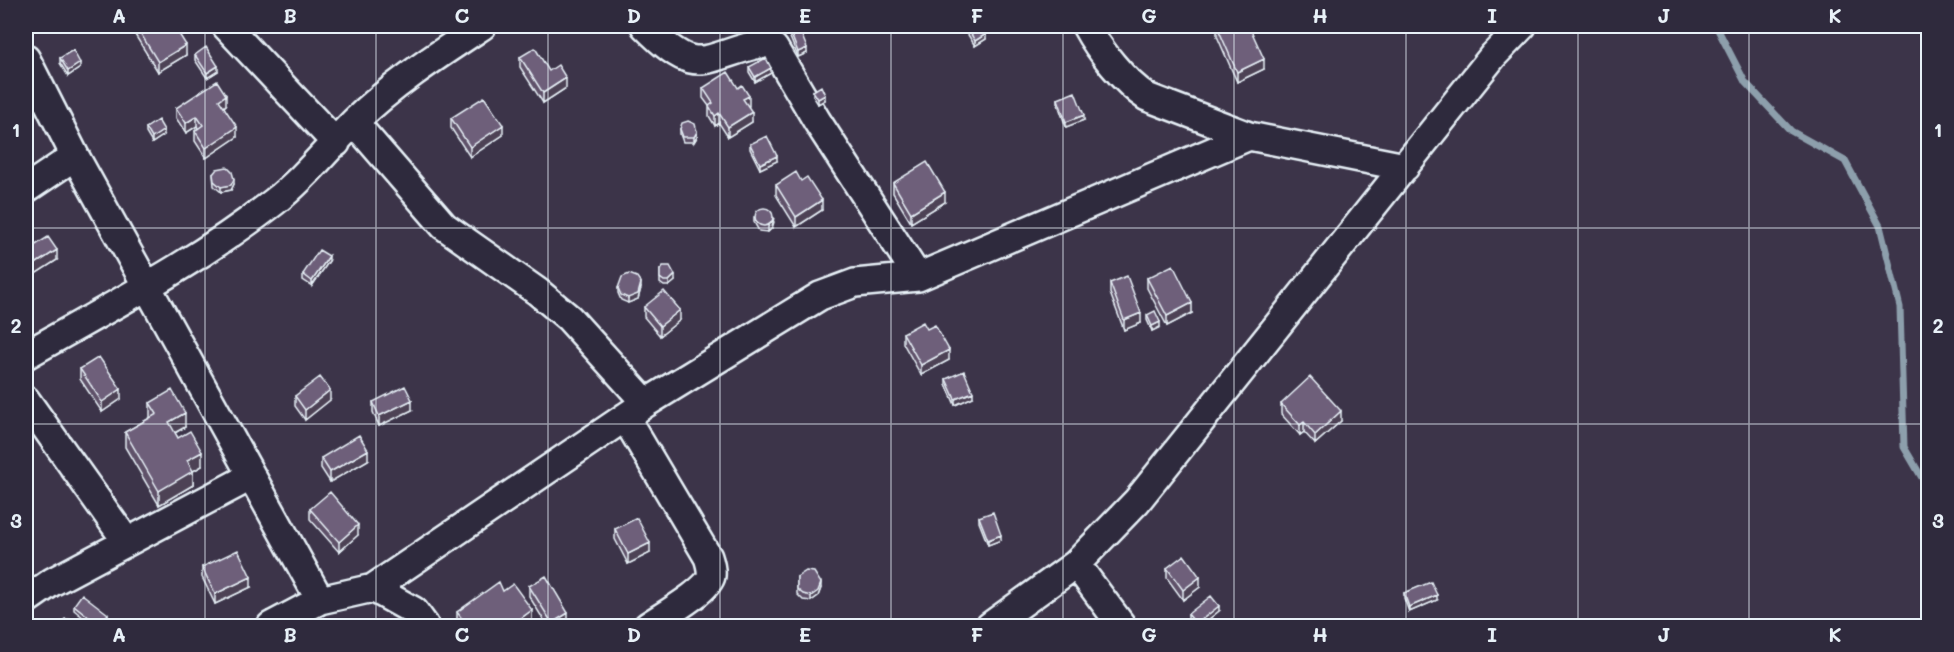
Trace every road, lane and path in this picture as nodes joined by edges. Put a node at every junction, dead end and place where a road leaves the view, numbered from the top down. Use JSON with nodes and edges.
{"nodes":[{"id":1,"x":226,"y":26,"type":"edge"},
{"id":2,"x":482,"y":26,"type":"edge"},
{"id":3,"x":645,"y":26,"type":"edge"},
{"id":4,"x":1086,"y":26,"type":"edge"},
{"id":5,"x":1522,"y":26,"type":"edge"},
{"id":6,"x":26,"y":59,"type":"edge"},
{"id":7,"x":354,"y":122,"type":"junction"},
{"id":8,"x":1249,"y":136,"type":"junction"},
{"id":9,"x":336,"y":143,"type":"junction"},
{"id":10,"x":75,"y":156,"type":"junction"},
{"id":11,"x":1405,"y":167,"type":"junction"},
{"id":12,"x":26,"y":189,"type":"edge"},
{"id":13,"x":918,"y":278,"type":"junction"},
{"id":14,"x":146,"y":287,"type":"junction"},
{"id":15,"x":26,"y":355,"type":"edge"},
{"id":16,"x":26,"y":400,"type":"edge"},
{"id":17,"x":635,"y":410,"type":"junction"},
{"id":18,"x":250,"y":477,"type":"junction"},
{"id":19,"x":127,"y":542,"type":"junction"},
{"id":20,"x":1076,"y":564,"type":"junction"},
{"id":21,"x":373,"y":588,"type":"junction"},
{"id":22,"x":26,"y":600,"type":"edge"},
{"id":23,"x":320,"y":600,"type":"junction"},
{"id":24,"x":271,"y":627,"type":"edge"},
{"id":25,"x":425,"y":627,"type":"edge"},
{"id":26,"x":648,"y":627,"type":"edge"},
{"id":27,"x":990,"y":627,"type":"edge"},
{"id":28,"x":1122,"y":627,"type":"edge"}],
"edges":[{"from":1,"to":9,"type":"street"},
{"from":2,"to":7,"type":"street"},
{"from":3,"to":13,"type":"street"},
{"from":4,"to":8,"type":"street"},
{"from":5,"to":11,"type":"street"},
{"from":6,"to":10,"type":"street"},
{"from":7,"to":9,"type":"street"},
{"from":7,"to":17,"type":"street"},
{"from":8,"to":11,"type":"street"},
{"from":8,"to":13,"type":"street"},
{"from":9,"to":14,"type":"street"},
{"from":10,"to":12,"type":"street"},
{"from":10,"to":14,"type":"street"},
{"from":11,"to":20,"type":"street"},
{"from":13,"to":17,"type":"street"},
{"from":14,"to":15,"type":"street"},
{"from":14,"to":18,"type":"street"},
{"from":16,"to":19,"type":"street"},
{"from":17,"to":21,"type":"street"},
{"from":17,"to":26,"type":"street"},
{"from":18,"to":19,"type":"street"},
{"from":18,"to":23,"type":"street"},
{"from":19,"to":22,"type":"street"},
{"from":20,"to":27,"type":"street"},
{"from":20,"to":28,"type":"street"},
{"from":21,"to":23,"type":"street"},
{"from":21,"to":25,"type":"street"},
{"from":23,"to":24,"type":"street"}]}
